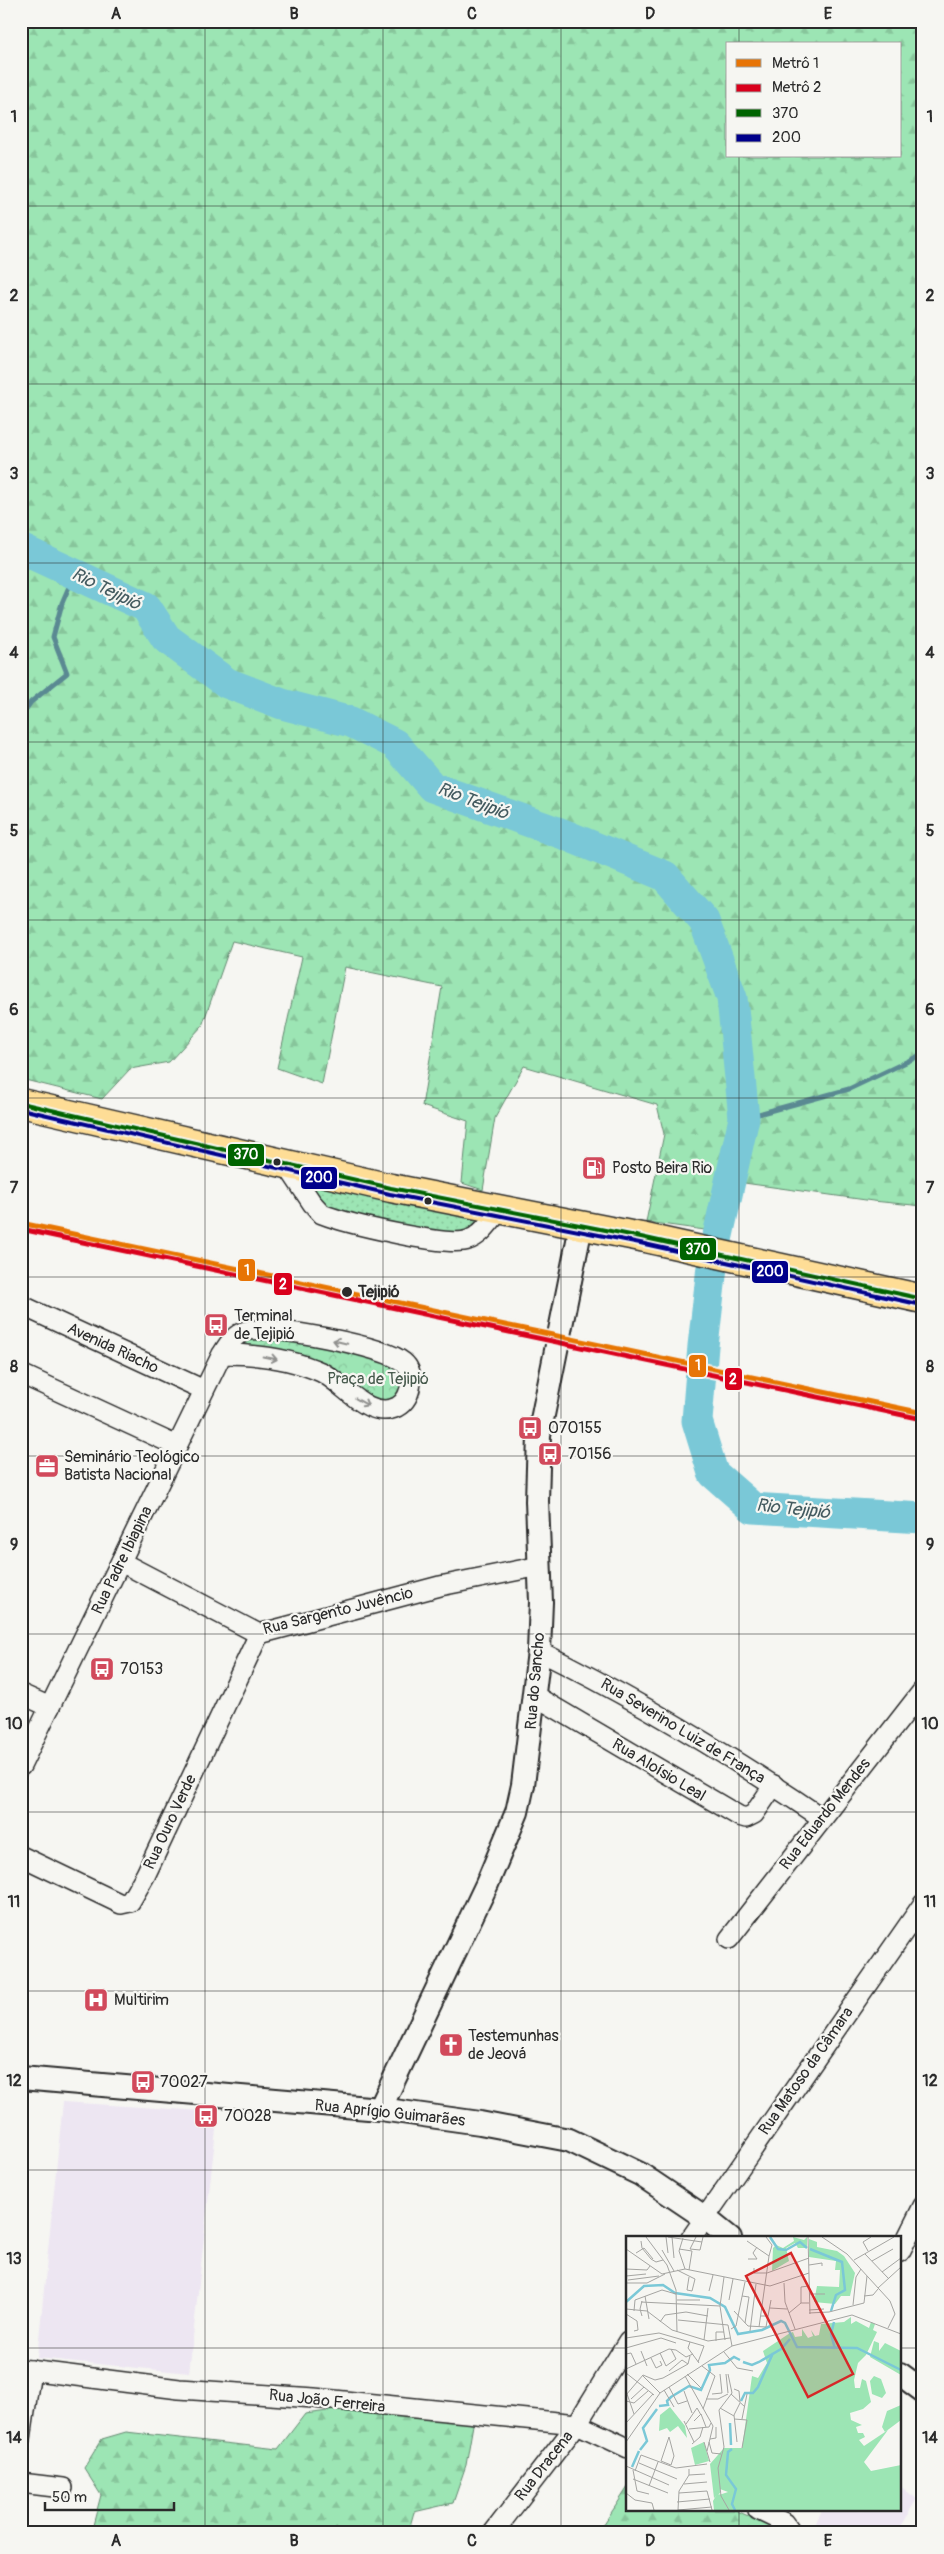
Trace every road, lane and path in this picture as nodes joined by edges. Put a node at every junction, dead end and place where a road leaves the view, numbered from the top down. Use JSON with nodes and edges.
{"nodes":[{"id":1,"x":21,"y":1103,"type":"edge"},
{"id":2,"x":286,"y":1164,"type":"junction"},
{"id":3,"x":501,"y":1209,"type":"junction"},
{"id":4,"x":581,"y":1226,"type":"junction"},
{"id":5,"x":923,"y":1299,"type":"edge"},
{"id":6,"x":21,"y":1305,"type":"edge"},
{"id":7,"x":222,"y":1354,"type":"junction"},
{"id":8,"x":21,"y":1374,"type":"edge"},
{"id":9,"x":204,"y":1390,"type":"junction"},
{"id":10,"x":177,"y":1446,"type":"junction"},
{"id":11,"x":121,"y":1562,"type":"junction"},
{"id":12,"x":540,"y":1566,"type":"junction"},
{"id":13,"x":259,"y":1634,"type":"junction"},
{"id":14,"x":539,"y":1652,"type":"junction"},
{"id":15,"x":923,"y":1690,"type":"edge"},
{"id":16,"x":21,"y":1694,"type":"edge"},
{"id":17,"x":535,"y":1696,"type":"junction"},
{"id":18,"x":50,"y":1707,"type":"junction"},
{"id":19,"x":21,"y":1766,"type":"edge"},
{"id":20,"x":774,"y":1785,"type":"junction"},
{"id":21,"x":822,"y":1818,"type":"junction"},
{"id":22,"x":21,"y":1856,"type":"edge"},
{"id":23,"x":922,"y":1906,"type":"edge"},
{"id":24,"x":729,"y":1939,"type":"dead end"},
{"id":25,"x":21,"y":2078,"type":"edge"},
{"id":26,"x":380,"y":2109,"type":"junction"},
{"id":27,"x":923,"y":2206,"type":"edge"},
{"id":28,"x":704,"y":2216,"type":"junction"},
{"id":29,"x":692,"y":2236,"type":"edge"},
{"id":30,"x":728,"y":2236,"type":"edge"},
{"id":31,"x":902,"y":2248,"type":"edge"},
{"id":32,"x":626,"y":2344,"type":"edge"},
{"id":33,"x":26,"y":2370,"type":"edge"},
{"id":34,"x":902,"y":2375,"type":"edge"},
{"id":35,"x":923,"y":2391,"type":"edge"},
{"id":36,"x":577,"y":2424,"type":"junction"},
{"id":37,"x":21,"y":2439,"type":"edge"},
{"id":38,"x":626,"y":2447,"type":"edge"},
{"id":39,"x":21,"y":2483,"type":"edge"},
{"id":40,"x":63,"y":2488,"type":"dead end"},
{"id":41,"x":762,"y":2512,"type":"edge"},
{"id":42,"x":493,"y":2533,"type":"edge"},
{"id":43,"x":792,"y":2533,"type":"edge"}],
"edges":[{"from":1,"to":2,"type":"main road"},
{"from":2,"to":3,"type":"main road"},
{"from":2,"to":3,"type":"street"},
{"from":3,"to":4,"type":"main road"},
{"from":4,"to":5,"type":"main road"},
{"from":4,"to":12,"type":"street","name":"Rua do Sancho"},
{"from":6,"to":9,"type":"street","name":"Avenida Riacho"},
{"from":7,"to":7,"type":"street","name":"Rua Padre Ibiapina","one_way":true},
{"from":7,"to":9,"type":"street","name":"Rua Padre Ibiapina"},
{"from":8,"to":10,"type":"street"},
{"from":9,"to":10,"type":"street","name":"Rua Padre Ibiapina"},
{"from":10,"to":11,"type":"street","name":"Rua Padre Ibiapina"},
{"from":11,"to":13,"type":"street","name":"Rua Sargento Juvêncio"},
{"from":11,"to":18,"type":"street","name":"Rua Padre Ibiapina"},
{"from":12,"to":13,"type":"street","name":"Rua Sargento Juvêncio"},
{"from":12,"to":14,"type":"street","name":"Rua do Sancho"},
{"from":13,"to":22,"type":"street","name":"Rua Ouro Verde"},
{"from":14,"to":17,"type":"street","name":"Rua do Sancho"},
{"from":14,"to":20,"type":"street","name":"Rua Severino Luiz de França"},
{"from":15,"to":21,"type":"street","name":"Rua Eduardo Mendes"},
{"from":16,"to":18,"type":"street"},
{"from":17,"to":20,"type":"street","name":"Rua Aloísio Leal"},
{"from":17,"to":26,"type":"street","name":"Rua do Sancho"},
{"from":18,"to":19,"type":"street","name":"Rua Padre Ibiapina"},
{"from":20,"to":21,"type":"street","name":"Rua Severino Luiz de França"},
{"from":21,"to":24,"type":"street","name":"Rua Eduardo Mendes"},
{"from":23,"to":28,"type":"street","name":"Rua Matoso da Câmara"},
{"from":25,"to":26,"type":"street","name":"Rua Aprígio Guimarães"},
{"from":26,"to":28,"type":"street","name":"Rua Aprígio Guimarães"},
{"from":27,"to":31,"type":"street"},
{"from":28,"to":29,"type":"street","name":"Rua Matoso da Câmara"},
{"from":28,"to":30,"type":"street","name":"Rua Aprígio Guimarães"},
{"from":32,"to":36,"type":"street"},
{"from":33,"to":36,"type":"street","name":"Rua João Ferreira"},
{"from":33,"to":37,"type":"street"},
{"from":34,"to":35,"type":"street"},
{"from":36,"to":38,"type":"street","name":"Rua João Ferreira"},
{"from":36,"to":42,"type":"street","name":"Rua Dracena"},
{"from":39,"to":40,"type":"street"},
{"from":41,"to":43,"type":"street"}]}
